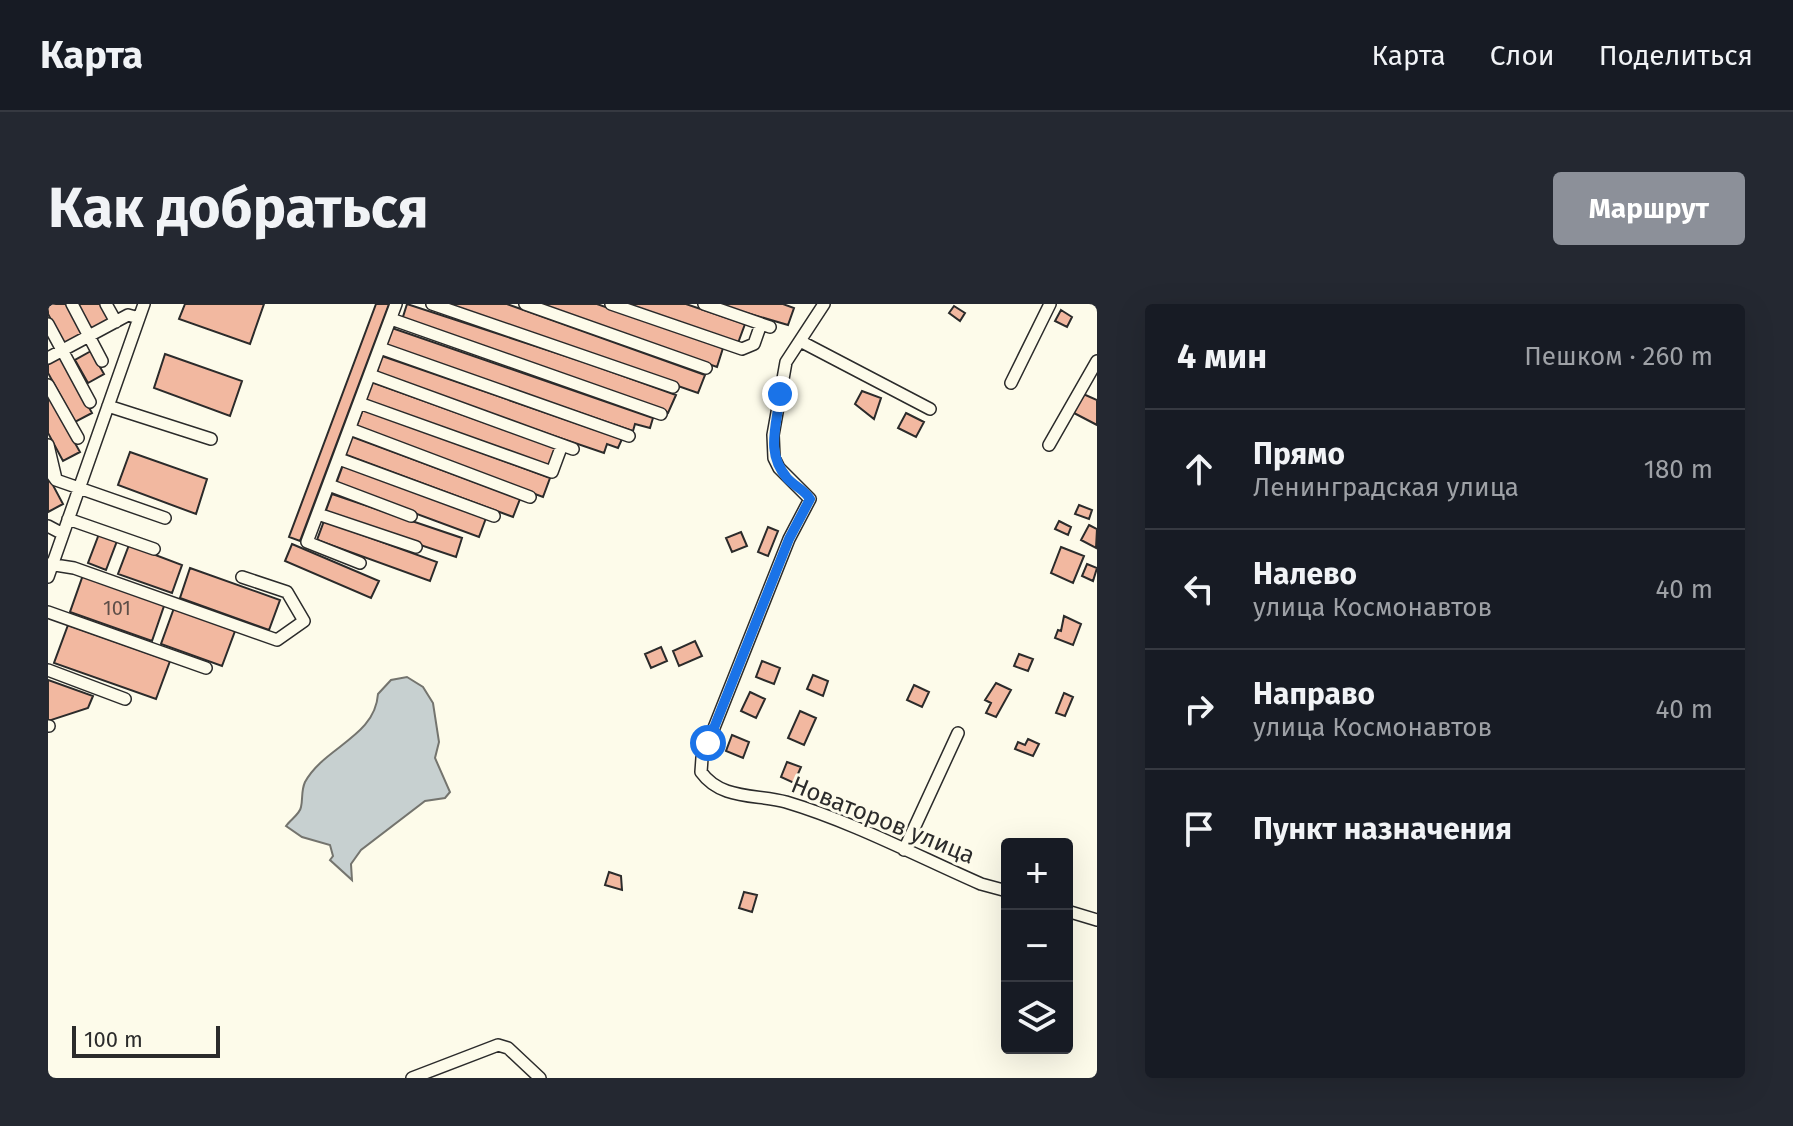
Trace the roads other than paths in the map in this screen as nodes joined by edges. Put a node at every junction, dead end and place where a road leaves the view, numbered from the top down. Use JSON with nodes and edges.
{"nodes":[{"id":1,"x":72,"y":304,"type":"edge"},
{"id":2,"x":106,"y":304,"type":"edge"},
{"id":3,"x":144,"y":304,"type":"edge"},
{"id":4,"x":396,"y":304,"type":"edge"},
{"id":5,"x":432,"y":304,"type":"edge"},
{"id":6,"x":525,"y":304,"type":"edge"},
{"id":7,"x":611,"y":304,"type":"edge"},
{"id":8,"x":704,"y":304,"type":"edge"},
{"id":9,"x":824,"y":304,"type":"edge"},
{"id":10,"x":1050,"y":304,"type":"edge"},
{"id":11,"x":139,"y":318,"type":"junction"},
{"id":12,"x":391,"y":319,"type":"junction"},
{"id":13,"x":116,"y":322,"type":"junction"},
{"id":14,"x":48,"y":324,"type":"edge"},
{"id":15,"x":89,"y":336,"type":"junction"},
{"id":16,"x":800,"y":341,"type":"junction"},
{"id":17,"x":380,"y":348,"type":"junction"},
{"id":18,"x":63,"y":351,"type":"junction"},
{"id":19,"x":48,"y":358,"type":"edge"},
{"id":20,"x":102,"y":361,"type":"dead end"},
{"id":21,"x":1097,"y":361,"type":"edge"},
{"id":22,"x":706,"y":368,"type":"dead end"},
{"id":23,"x":370,"y":375,"type":"junction"},
{"id":24,"x":1011,"y":383,"type":"dead end"},
{"id":25,"x":48,"y":385,"type":"edge"},
{"id":26,"x":673,"y":387,"type":"dead end"},
{"id":27,"x":90,"y":402,"type":"dead end"},
{"id":28,"x":359,"y":403,"type":"junction"},
{"id":29,"x":108,"y":406,"type":"junction"},
{"id":30,"x":930,"y":409,"type":"dead end"},
{"id":31,"x":661,"y":414,"type":"dead end"},
{"id":32,"x":350,"y":429,"type":"junction"},
{"id":33,"x":629,"y":436,"type":"dead end"},
{"id":34,"x":78,"y":438,"type":"dead end"},
{"id":35,"x":211,"y":439,"type":"dead end"},
{"id":36,"x":48,"y":445,"type":"edge"},
{"id":37,"x":1049,"y":445,"type":"dead end"},
{"id":38,"x":339,"y":459,"type":"junction"},
{"id":39,"x":48,"y":469,"type":"edge"},
{"id":40,"x":56,"y":480,"type":"junction"},
{"id":41,"x":329,"y":485,"type":"junction"},
{"id":42,"x":79,"y":489,"type":"junction"},
{"id":43,"x":530,"y":497,"type":"dead end"},
{"id":44,"x":318,"y":514,"type":"junction"},
{"id":45,"x":411,"y":516,"type":"dead end"},
{"id":46,"x":494,"y":516,"type":"dead end"},
{"id":47,"x":165,"y":518,"type":"dead end"},
{"id":48,"x":68,"y":519,"type":"junction"},
{"id":49,"x":48,"y":526,"type":"edge"},
{"id":50,"x":63,"y":534,"type":"junction"},
{"id":51,"x":416,"y":547,"type":"dead end"},
{"id":52,"x":154,"y":549,"type":"dead end"},
{"id":53,"x":360,"y":563,"type":"dead end"},
{"id":54,"x":49,"y":568,"type":"edge"},
{"id":55,"x":242,"y":577,"type":"dead end"},
{"id":56,"x":48,"y":612,"type":"edge"},
{"id":57,"x":206,"y":668,"type":"dead end"},
{"id":58,"x":48,"y":670,"type":"edge"},
{"id":59,"x":125,"y":699,"type":"dead end"},
{"id":60,"x":958,"y":733,"type":"dead end"},
{"id":61,"x":904,"y":850,"type":"junction"},
{"id":62,"x":1001,"y":889,"type":"edge"},
{"id":63,"x":1073,"y":913,"type":"edge"},
{"id":64,"x":1097,"y":920,"type":"edge"},
{"id":65,"x":412,"y":1078,"type":"edge"},
{"id":66,"x":540,"y":1078,"type":"edge"}],
"edges":[{"from":1,"to":15,"type":"street"},
{"from":2,"to":13,"type":"street"},
{"from":3,"to":11,"type":"street"},
{"from":4,"to":12,"type":"street"},
{"from":5,"to":26,"type":"street"},
{"from":6,"to":22,"type":"street"},
{"from":7,"to":8,"type":"street"},
{"from":9,"to":16,"type":"street"},
{"from":10,"to":24,"type":"street"},
{"from":11,"to":13,"type":"street"},
{"from":11,"to":29,"type":"street"},
{"from":12,"to":17,"type":"street"},
{"from":12,"to":31,"type":"street"},
{"from":13,"to":15,"type":"street"},
{"from":14,"to":18,"type":"street"},
{"from":15,"to":18,"type":"street"},
{"from":15,"to":20,"type":"street"},
{"from":16,"to":30,"type":"street"},
{"from":16,"to":61,"type":"street","name":"Новаторов улица"},
{"from":17,"to":23,"type":"street"},
{"from":17,"to":33,"type":"street"},
{"from":18,"to":19,"type":"street"},
{"from":18,"to":27,"type":"street"},
{"from":21,"to":37,"type":"street"},
{"from":23,"to":28,"type":"street"},
{"from":23,"to":28,"type":"street"},
{"from":25,"to":34,"type":"street"},
{"from":28,"to":32,"type":"street"},
{"from":29,"to":35,"type":"street"},
{"from":29,"to":42,"type":"street"},
{"from":32,"to":38,"type":"street"},
{"from":32,"to":43,"type":"street"},
{"from":36,"to":40,"type":"street"},
{"from":38,"to":41,"type":"street"},
{"from":38,"to":46,"type":"street"},
{"from":39,"to":40,"type":"street"},
{"from":40,"to":42,"type":"street"},
{"from":41,"to":44,"type":"street"},
{"from":41,"to":45,"type":"street"},
{"from":42,"to":47,"type":"street"},
{"from":42,"to":48,"type":"street"},
{"from":44,"to":51,"type":"street"},
{"from":44,"to":53,"type":"street"},
{"from":48,"to":50,"type":"street"},
{"from":48,"to":52,"type":"street"},
{"from":49,"to":50,"type":"street"},
{"from":50,"to":54,"type":"street"},
{"from":54,"to":55,"type":"street"},
{"from":56,"to":57,"type":"street"},
{"from":58,"to":59,"type":"street"},
{"from":60,"to":61,"type":"street"},
{"from":61,"to":62,"type":"street","name":"Новаторов улица"},
{"from":63,"to":64,"type":"street"},
{"from":65,"to":66,"type":"street"}]}
